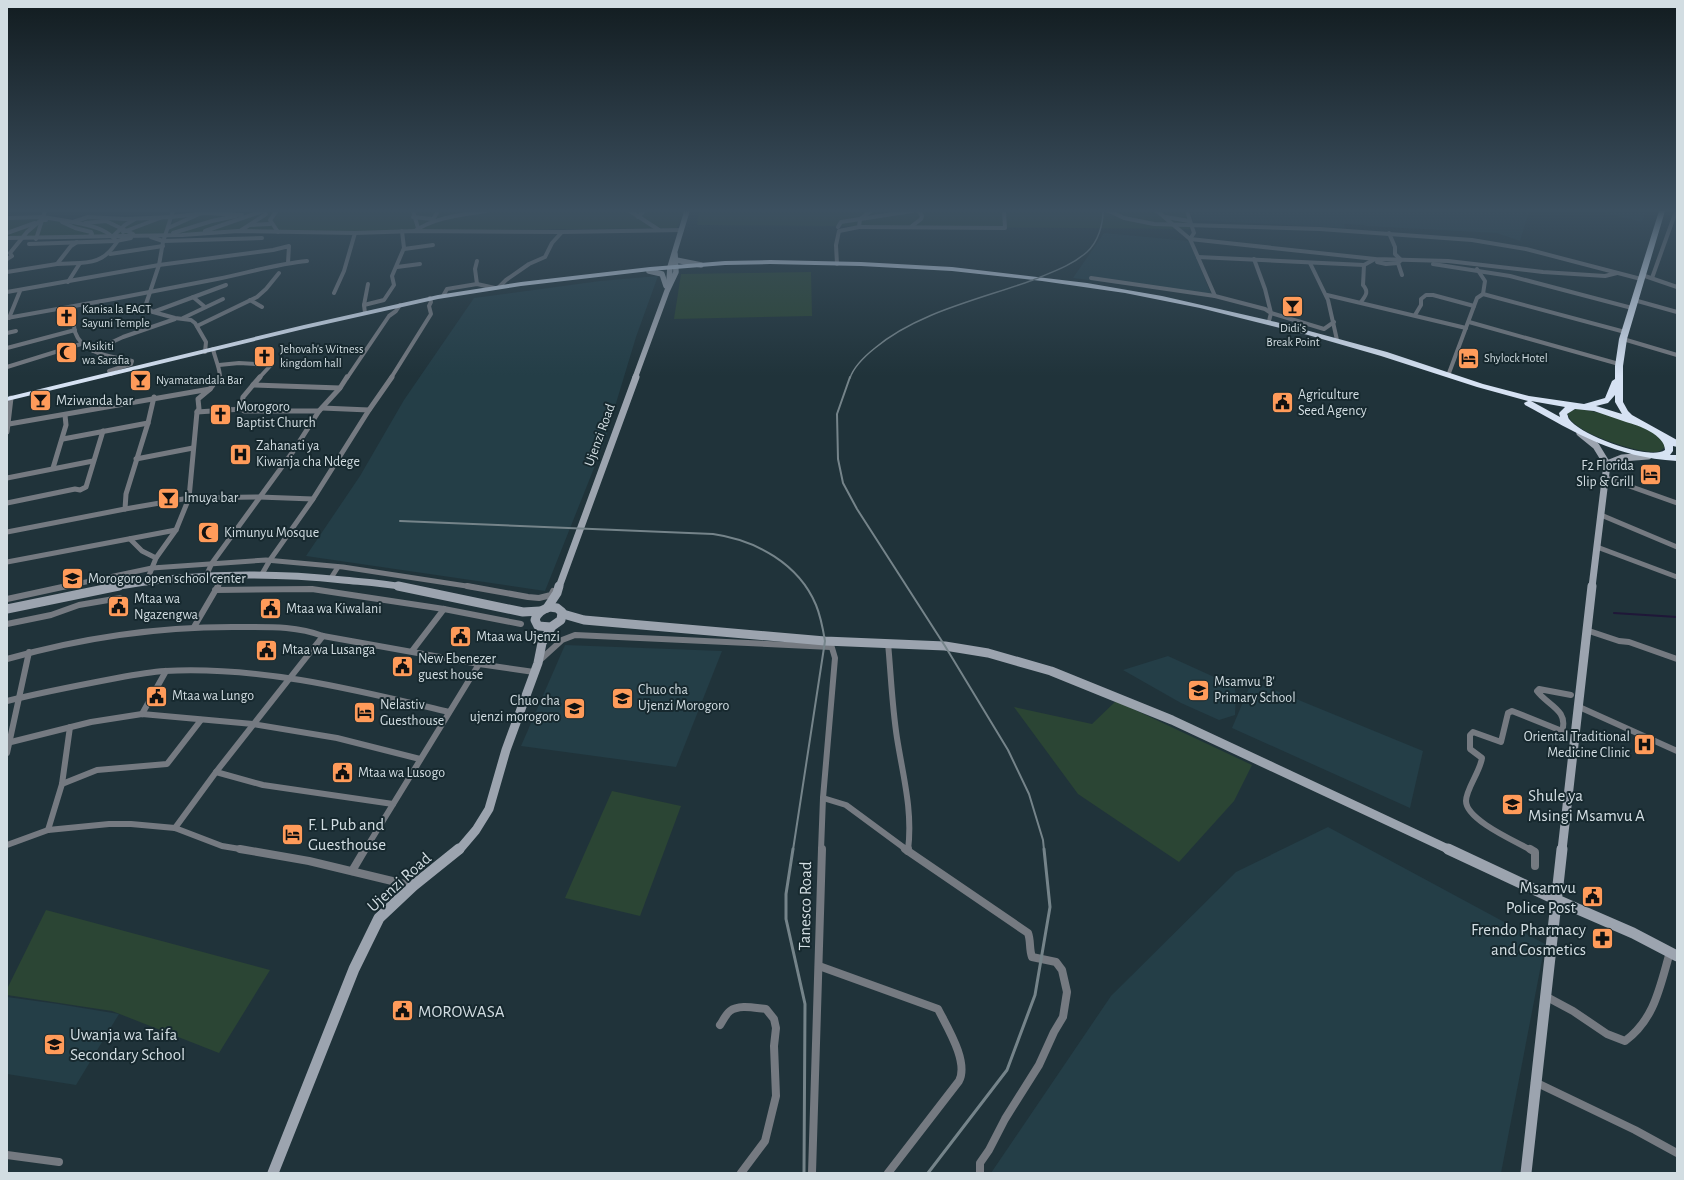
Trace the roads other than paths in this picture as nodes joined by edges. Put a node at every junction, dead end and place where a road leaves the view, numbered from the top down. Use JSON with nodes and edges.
{"nodes":[{"id":1,"x":44,"y":266,"type":"edge"},
{"id":2,"x":78,"y":266,"type":"edge"},
{"id":3,"x":153,"y":266,"type":"edge"},
{"id":4,"x":159,"y":266,"type":"edge"},
{"id":5,"x":275,"y":266,"type":"edge"},
{"id":6,"x":346,"y":266,"type":"edge"},
{"id":7,"x":404,"y":266,"type":"edge"},
{"id":8,"x":476,"y":266,"type":"edge"},
{"id":9,"x":527,"y":266,"type":"edge"},
{"id":10,"x":660,"y":266,"type":"edge"},
{"id":11,"x":667,"y":266,"type":"edge"},
{"id":12,"x":673,"y":266,"type":"edge"},
{"id":13,"x":881,"y":266,"type":"edge"},
{"id":14,"x":1202,"y":266,"type":"edge"},
{"id":15,"x":1256,"y":266,"type":"edge"},
{"id":16,"x":1312,"y":266,"type":"edge"},
{"id":17,"x":1364,"y":266,"type":"edge"},
{"id":18,"x":1401,"y":266,"type":"edge"},
{"id":19,"x":1449,"y":266,"type":"edge"},
{"id":20,"x":1478,"y":266,"type":"edge"},
{"id":21,"x":1492,"y":266,"type":"edge"},
{"id":22,"x":1592,"y":266,"type":"edge"},
{"id":23,"x":1645,"y":266,"type":"edge"},
{"id":24,"x":1656,"y":266,"type":"edge"},
{"id":25,"x":397,"y":267,"type":"joint"},
{"id":26,"x":1499,"y":267,"type":"junction"},
{"id":27,"x":649,"y":271,"type":"junction"},
{"id":28,"x":7,"y":272,"type":"edge"},
{"id":29,"x":278,"y":273,"type":"dead end"},
{"id":30,"x":612,"y":273,"type":"junction"},
{"id":31,"x":1479,"y":273,"type":"junction"},
{"id":32,"x":1618,"y":273,"type":"junction"},
{"id":33,"x":1497,"y":274,"type":"junction"},
{"id":34,"x":1402,"y":275,"type":"dead end"},
{"id":35,"x":1642,"y":277,"type":"junction"},
{"id":36,"x":1091,"y":278,"type":"dead end"},
{"id":37,"x":1652,"y":278,"type":"junction"},
{"id":38,"x":68,"y":282,"type":"junction"},
{"id":39,"x":1665,"y":283,"type":"junction"},
{"id":40,"x":1677,"y":283,"type":"edge"},
{"id":41,"x":368,"y":284,"type":"dead end"},
{"id":42,"x":477,"y":284,"type":"junction"},
{"id":43,"x":226,"y":285,"type":"dead end"},
{"id":44,"x":497,"y":287,"type":"junction"},
{"id":45,"x":1677,"y":287,"type":"edge"},
{"id":46,"x":668,"y":288,"type":"junction"},
{"id":47,"x":20,"y":291,"type":"junction"},
{"id":48,"x":7,"y":292,"type":"edge"},
{"id":49,"x":150,"y":292,"type":"junction"},
{"id":50,"x":334,"y":293,"type":"dead end"},
{"id":51,"x":1327,"y":294,"type":"junction"},
{"id":52,"x":1483,"y":294,"type":"junction"},
{"id":53,"x":443,"y":296,"type":"junction"},
{"id":54,"x":1215,"y":296,"type":"junction"},
{"id":55,"x":193,"y":297,"type":"junction"},
{"id":56,"x":430,"y":298,"type":"junction"},
{"id":57,"x":223,"y":299,"type":"dead end"},
{"id":58,"x":250,"y":300,"type":"junction"},
{"id":59,"x":1634,"y":300,"type":"junction"},
{"id":60,"x":1361,"y":302,"type":"junction"},
{"id":61,"x":400,"y":305,"type":"junction"},
{"id":62,"x":1474,"y":306,"type":"junction"},
{"id":63,"x":74,"y":307,"type":"junction"},
{"id":64,"x":205,"y":307,"type":"junction"},
{"id":65,"x":262,"y":307,"type":"dead end"},
{"id":66,"x":1632,"y":308,"type":"junction"},
{"id":67,"x":365,"y":309,"type":"junction"},
{"id":68,"x":153,"y":312,"type":"junction"},
{"id":69,"x":1677,"y":312,"type":"edge"},
{"id":70,"x":1271,"y":313,"type":"junction"},
{"id":71,"x":1415,"y":315,"type":"junction"},
{"id":72,"x":8,"y":318,"type":"edge"},
{"id":73,"x":175,"y":318,"type":"junction"},
{"id":74,"x":183,"y":318,"type":"junction"},
{"id":75,"x":1269,"y":321,"type":"junction"},
{"id":76,"x":1334,"y":322,"type":"junction"},
{"id":77,"x":1469,"y":322,"type":"junction"},
{"id":78,"x":197,"y":326,"type":"junction"},
{"id":79,"x":1466,"y":328,"type":"junction"},
{"id":80,"x":75,"y":330,"type":"junction"},
{"id":81,"x":16,"y":331,"type":"dead end"},
{"id":82,"x":7,"y":333,"type":"edge"},
{"id":83,"x":1624,"y":336,"type":"junction"},
{"id":84,"x":1337,"y":340,"type":"junction"},
{"id":85,"x":81,"y":344,"type":"junction"},
{"id":86,"x":7,"y":348,"type":"edge"},
{"id":87,"x":213,"y":348,"type":"junction"},
{"id":88,"x":93,"y":350,"type":"junction"},
{"id":89,"x":205,"y":352,"type":"junction"},
{"id":90,"x":1677,"y":355,"type":"edge"},
{"id":91,"x":1619,"y":364,"type":"junction"},
{"id":92,"x":219,"y":365,"type":"junction"},
{"id":93,"x":7,"y":367,"type":"edge"},
{"id":94,"x":1449,"y":373,"type":"junction"},
{"id":95,"x":111,"y":374,"type":"junction"},
{"id":96,"x":1618,"y":375,"type":"junction"},
{"id":97,"x":253,"y":385,"type":"junction"},
{"id":98,"x":340,"y":388,"type":"junction"},
{"id":99,"x":210,"y":389,"type":"junction"},
{"id":100,"x":1504,"y":392,"type":"junction"},
{"id":101,"x":154,"y":397,"type":"junction"},
{"id":102,"x":9,"y":399,"type":"edge"},
{"id":103,"x":1580,"y":406,"type":"junction"},
{"id":104,"x":242,"y":409,"type":"junction"},
{"id":105,"x":321,"y":410,"type":"junction"},
{"id":106,"x":369,"y":410,"type":"junction"},
{"id":107,"x":197,"y":412,"type":"junction"},
{"id":108,"x":65,"y":414,"type":"junction"},
{"id":109,"x":148,"y":423,"type":"junction"},
{"id":110,"x":8,"y":426,"type":"edge"},
{"id":111,"x":1650,"y":429,"type":"junction"},
{"id":112,"x":1577,"y":431,"type":"junction"},
{"id":113,"x":7,"y":432,"type":"edge"},
{"id":114,"x":103,"y":432,"type":"junction"},
{"id":115,"x":1662,"y":435,"type":"junction"},
{"id":116,"x":63,"y":440,"type":"junction"},
{"id":117,"x":1677,"y":444,"type":"edge"},
{"id":118,"x":193,"y":448,"type":"junction"},
{"id":119,"x":1651,"y":456,"type":"junction"},
{"id":120,"x":1677,"y":458,"type":"edge"},
{"id":121,"x":136,"y":460,"type":"junction"},
{"id":122,"x":93,"y":461,"type":"junction"},
{"id":123,"x":1607,"y":464,"type":"junction"},
{"id":124,"x":53,"y":468,"type":"junction"},
{"id":125,"x":1604,"y":477,"type":"junction"},
{"id":126,"x":7,"y":478,"type":"edge"},
{"id":127,"x":259,"y":497,"type":"junction"},
{"id":128,"x":189,"y":498,"type":"junction"},
{"id":129,"x":313,"y":499,"type":"junction"},
{"id":130,"x":7,"y":503,"type":"edge"},
{"id":131,"x":1677,"y":503,"type":"edge"},
{"id":132,"x":124,"y":509,"type":"junction"},
{"id":133,"x":1601,"y":514,"type":"junction"},
{"id":134,"x":176,"y":530,"type":"junction"},
{"id":135,"x":7,"y":532,"type":"edge"},
{"id":136,"x":130,"y":539,"type":"junction"},
{"id":137,"x":1597,"y":547,"type":"junction"},
{"id":138,"x":1677,"y":547,"type":"edge"},
{"id":139,"x":574,"y":549,"type":"junction"},
{"id":140,"x":156,"y":558,"type":"junction"},
{"id":141,"x":270,"y":560,"type":"junction"},
{"id":142,"x":7,"y":562,"type":"edge"},
{"id":143,"x":212,"y":563,"type":"junction"},
{"id":144,"x":338,"y":567,"type":"junction"},
{"id":145,"x":152,"y":568,"type":"junction"},
{"id":146,"x":262,"y":574,"type":"junction"},
{"id":147,"x":226,"y":575,"type":"junction"},
{"id":148,"x":206,"y":576,"type":"junction"},
{"id":149,"x":1677,"y":577,"type":"edge"},
{"id":150,"x":331,"y":578,"type":"junction"},
{"id":151,"x":146,"y":583,"type":"junction"},
{"id":152,"x":216,"y":590,"type":"junction"},
{"id":153,"x":557,"y":593,"type":"junction"},
{"id":154,"x":120,"y":598,"type":"dead end"},
{"id":155,"x":7,"y":599,"type":"edge"},
{"id":156,"x":7,"y":609,"type":"edge"},
{"id":157,"x":444,"y":609,"type":"junction"},
{"id":158,"x":543,"y":610,"type":"junction"},
{"id":159,"x":560,"y":611,"type":"junction"},
{"id":160,"x":523,"y":612,"type":"junction"},
{"id":161,"x":584,"y":620,"type":"junction"},
{"id":162,"x":536,"y":623,"type":"junction"},
{"id":163,"x":7,"y":624,"type":"edge"},
{"id":164,"x":521,"y":624,"type":"dead end"},
{"id":165,"x":554,"y":626,"type":"junction"},
{"id":166,"x":194,"y":627,"type":"junction"},
{"id":167,"x":1586,"y":630,"type":"junction"},
{"id":168,"x":323,"y":636,"type":"junction"},
{"id":169,"x":888,"y":642,"type":"junction"},
{"id":170,"x":542,"y":643,"type":"junction"},
{"id":171,"x":831,"y":644,"type":"junction"},
{"id":172,"x":412,"y":651,"type":"junction"},
{"id":173,"x":29,"y":652,"type":"junction"},
{"id":174,"x":7,"y":659,"type":"edge"},
{"id":175,"x":1677,"y":659,"type":"edge"},
{"id":176,"x":479,"y":664,"type":"junction"},
{"id":177,"x":536,"y":668,"type":"junction"},
{"id":178,"x":166,"y":671,"type":"junction"},
{"id":179,"x":289,"y":678,"type":"junction"},
{"id":180,"x":1571,"y":694,"type":"dead end"},
{"id":181,"x":20,"y":698,"type":"junction"},
{"id":182,"x":7,"y":701,"type":"edge"},
{"id":183,"x":1577,"y":706,"type":"junction"},
{"id":184,"x":449,"y":712,"type":"junction"},
{"id":185,"x":142,"y":714,"type":"junction"},
{"id":186,"x":201,"y":720,"type":"junction"},
{"id":187,"x":253,"y":724,"type":"junction"},
{"id":188,"x":70,"y":727,"type":"junction"},
{"id":189,"x":8,"y":743,"type":"edge"},
{"id":190,"x":1677,"y":751,"type":"edge"},
{"id":191,"x":7,"y":753,"type":"edge"},
{"id":192,"x":420,"y":759,"type":"junction"},
{"id":193,"x":216,"y":772,"type":"junction"},
{"id":194,"x":62,"y":784,"type":"junction"},
{"id":195,"x":823,"y":798,"type":"junction"},
{"id":196,"x":393,"y":804,"type":"junction"},
{"id":197,"x":175,"y":828,"type":"junction"},
{"id":198,"x":48,"y":830,"type":"junction"},
{"id":199,"x":7,"y":845,"type":"edge"},
{"id":200,"x":908,"y":851,"type":"junction"},
{"id":201,"x":1535,"y":866,"type":"dead end"},
{"id":202,"x":352,"y":871,"type":"junction"},
{"id":203,"x":413,"y":886,"type":"junction"},
{"id":204,"x":1557,"y":900,"type":"junction"},
{"id":205,"x":1673,"y":954,"type":"edge"},
{"id":206,"x":819,"y":966,"type":"junction"},
{"id":207,"x":1545,"y":996,"type":"junction"},
{"id":208,"x":720,"y":1025,"type":"dead end"},
{"id":209,"x":1535,"y":1082,"type":"junction"},
{"id":210,"x":1677,"y":1153,"type":"edge"},
{"id":211,"x":7,"y":1155,"type":"edge"},
{"id":212,"x":59,"y":1162,"type":"dead end"},
{"id":213,"x":273,"y":1173,"type":"edge"},
{"id":214,"x":741,"y":1173,"type":"edge"},
{"id":215,"x":812,"y":1173,"type":"edge"},
{"id":216,"x":888,"y":1173,"type":"edge"},
{"id":217,"x":980,"y":1173,"type":"edge"},
{"id":218,"x":1526,"y":1173,"type":"edge"}],
"edges":[{"from":1,"to":28,"type":"street"},
{"from":2,"to":38,"type":"street"},
{"from":3,"to":38,"type":"street"},
{"from":4,"to":49,"type":"street"},
{"from":5,"to":49,"type":"street"},
{"from":6,"to":50,"type":"street"},
{"from":7,"to":25,"type":"street"},
{"from":8,"to":42,"type":"street"},
{"from":9,"to":44,"type":"street"},
{"from":10,"to":30,"type":"highway"},
{"from":11,"to":27,"type":"highway"},
{"from":12,"to":46,"type":"street","name":"Ujenzi Road"},
{"from":13,"to":75,"type":"highway"},
{"from":14,"to":54,"type":"street"},
{"from":15,"to":70,"type":"street"},
{"from":16,"to":51,"type":"street"},
{"from":17,"to":60,"type":"street"},
{"from":18,"to":34,"type":"street"},
{"from":19,"to":31,"type":"street"},
{"from":20,"to":31,"type":"street"},
{"from":21,"to":26,"type":"street"},
{"from":22,"to":32,"type":"street"},
{"from":23,"to":35,"type":"highway"},
{"from":24,"to":37,"type":"street"},
{"from":25,"to":67,"type":"street"},
{"from":26,"to":32,"type":"street"},
{"from":26,"to":33,"type":"street"},
{"from":27,"to":30,"type":"highway"},
{"from":27,"to":46,"type":"street"},
{"from":29,"to":58,"type":"street"},
{"from":30,"to":44,"type":"highway"},
{"from":31,"to":33,"type":"street"},
{"from":31,"to":52,"type":"street"},
{"from":32,"to":35,"type":"street"},
{"from":33,"to":66,"type":"street"},
{"from":35,"to":37,"type":"street"},
{"from":35,"to":59,"type":"highway"},
{"from":36,"to":54,"type":"street"},
{"from":37,"to":39,"type":"street"},
{"from":38,"to":47,"type":"street"},
{"from":39,"to":40,"type":"street"},
{"from":39,"to":45,"type":"street"},
{"from":41,"to":67,"type":"street"},
{"from":42,"to":44,"type":"street"},
{"from":42,"to":53,"type":"street"},
{"from":43,"to":55,"type":"street"},
{"from":44,"to":53,"type":"highway"},
{"from":46,"to":139,"type":"street","name":"Ujenzi Road"},
{"from":47,"to":48,"type":"street"},
{"from":47,"to":72,"type":"street"},
{"from":49,"to":63,"type":"street"},
{"from":49,"to":68,"type":"street"},
{"from":51,"to":60,"type":"street"},
{"from":51,"to":76,"type":"street"},
{"from":52,"to":62,"type":"street"},
{"from":52,"to":83,"type":"street"},
{"from":53,"to":56,"type":"highway"},
{"from":54,"to":70,"type":"street"},
{"from":55,"to":64,"type":"street"},
{"from":55,"to":68,"type":"street"},
{"from":56,"to":61,"type":"highway"},
{"from":56,"to":106,"type":"street"},
{"from":57,"to":64,"type":"street"},
{"from":58,"to":65,"type":"street"},
{"from":58,"to":78,"type":"street"},
{"from":59,"to":66,"type":"highway"},
{"from":59,"to":69,"type":"street"},
{"from":60,"to":71,"type":"street"},
{"from":61,"to":67,"type":"highway"},
{"from":61,"to":98,"type":"street"},
{"from":62,"to":71,"type":"street"},
{"from":62,"to":77,"type":"street"},
{"from":63,"to":72,"type":"street"},
{"from":63,"to":80,"type":"street"},
{"from":64,"to":74,"type":"street"},
{"from":66,"to":83,"type":"highway"},
{"from":67,"to":87,"type":"highway"},
{"from":68,"to":73,"type":"street"},
{"from":70,"to":75,"type":"street"},
{"from":70,"to":76,"type":"street"},
{"from":71,"to":79,"type":"street"},
{"from":73,"to":74,"type":"street"},
{"from":73,"to":88,"type":"street"},
{"from":74,"to":78,"type":"street"},
{"from":75,"to":84,"type":"highway"},
{"from":76,"to":84,"type":"street"},
{"from":77,"to":79,"type":"street"},
{"from":77,"to":91,"type":"street"},
{"from":78,"to":89,"type":"street"},
{"from":79,"to":94,"type":"street"},
{"from":80,"to":85,"type":"street"},
{"from":80,"to":86,"type":"street"},
{"from":81,"to":82,"type":"street"},
{"from":83,"to":90,"type":"street"},
{"from":83,"to":91,"type":"highway"},
{"from":84,"to":94,"type":"highway"},
{"from":85,"to":88,"type":"street"},
{"from":85,"to":93,"type":"street"},
{"from":87,"to":89,"type":"highway"},
{"from":87,"to":92,"type":"street"},
{"from":88,"to":95,"type":"street"},
{"from":89,"to":95,"type":"highway"},
{"from":91,"to":96,"type":"highway"},
{"from":92,"to":97,"type":"street"},
{"from":92,"to":99,"type":"street"},
{"from":94,"to":100,"type":"highway"},
{"from":95,"to":102,"type":"highway"},
{"from":96,"to":103,"type":"highway"},
{"from":96,"to":111,"type":"highway"},
{"from":97,"to":98,"type":"street"},
{"from":97,"to":104,"type":"street"},
{"from":98,"to":105,"type":"street"},
{"from":99,"to":101,"type":"street"},
{"from":99,"to":107,"type":"street"},
{"from":100,"to":103,"type":"highway"},
{"from":100,"to":112,"type":"highway"},
{"from":101,"to":108,"type":"street"},
{"from":101,"to":109,"type":"street"},
{"from":102,"to":110,"type":"street"},
{"from":103,"to":111,"type":"highway"},
{"from":103,"to":112,"type":"highway"},
{"from":104,"to":105,"type":"street"},
{"from":104,"to":107,"type":"street"},
{"from":105,"to":106,"type":"street"},
{"from":105,"to":127,"type":"street"},
{"from":106,"to":129,"type":"street"},
{"from":107,"to":118,"type":"street"},
{"from":108,"to":110,"type":"street"},
{"from":108,"to":116,"type":"street"},
{"from":109,"to":114,"type":"street"},
{"from":109,"to":121,"type":"street"},
{"from":110,"to":113,"type":"street"},
{"from":111,"to":115,"type":"highway"},
{"from":112,"to":119,"type":"highway"},
{"from":112,"to":123,"type":"street"},
{"from":114,"to":116,"type":"street"},
{"from":114,"to":122,"type":"street"},
{"from":115,"to":117,"type":"highway"},
{"from":115,"to":119,"type":"highway"},
{"from":116,"to":124,"type":"street"},
{"from":118,"to":121,"type":"street"},
{"from":118,"to":128,"type":"street"},
{"from":119,"to":120,"type":"highway"},
{"from":119,"to":123,"type":"street"},
{"from":121,"to":132,"type":"street"},
{"from":122,"to":124,"type":"street"},
{"from":122,"to":130,"type":"street"},
{"from":123,"to":125,"type":"street"},
{"from":124,"to":126,"type":"street"},
{"from":125,"to":131,"type":"street"},
{"from":125,"to":133,"type":"street"},
{"from":127,"to":128,"type":"street"},
{"from":127,"to":129,"type":"street"},
{"from":127,"to":143,"type":"street"},
{"from":128,"to":132,"type":"street"},
{"from":128,"to":134,"type":"street"},
{"from":129,"to":141,"type":"street"},
{"from":132,"to":135,"type":"street"},
{"from":133,"to":137,"type":"street"},
{"from":133,"to":138,"type":"street"},
{"from":134,"to":136,"type":"street"},
{"from":134,"to":140,"type":"street"},
{"from":136,"to":140,"type":"street"},
{"from":136,"to":142,"type":"street"},
{"from":137,"to":149,"type":"street"},
{"from":137,"to":167,"type":"street"},
{"from":139,"to":144,"type":"street"},
{"from":139,"to":153,"type":"street","name":"Ujenzi Road"},
{"from":140,"to":145,"type":"street"},
{"from":141,"to":143,"type":"street"},
{"from":141,"to":144,"type":"street"},
{"from":141,"to":146,"type":"street"},
{"from":143,"to":145,"type":"street"},
{"from":143,"to":148,"type":"street"},
{"from":144,"to":150,"type":"street"},
{"from":145,"to":151,"type":"street"},
{"from":145,"to":155,"type":"street"},
{"from":146,"to":147,"type":"street"},
{"from":146,"to":150,"type":"street"},
{"from":147,"to":148,"type":"street"},
{"from":147,"to":152,"type":"street"},
{"from":148,"to":151,"type":"street"},
{"from":150,"to":160,"type":"street"},
{"from":151,"to":156,"type":"street"},
{"from":152,"to":157,"type":"street"},
{"from":152,"to":166,"type":"street"},
{"from":153,"to":158,"type":"street"},
{"from":153,"to":159,"type":"street"},
{"from":154,"to":163,"type":"street"},
{"from":157,"to":164,"type":"street"},
{"from":157,"to":172,"type":"street"},
{"from":158,"to":159,"type":"street"},
{"from":158,"to":160,"type":"street"},
{"from":158,"to":162,"type":"street"},
{"from":159,"to":161,"type":"street"},
{"from":159,"to":165,"type":"street"},
{"from":160,"to":162,"type":"street"},
{"from":161,"to":165,"type":"street"},
{"from":161,"to":171,"type":"street"},
{"from":162,"to":165,"type":"street"},
{"from":162,"to":170,"type":"street"},
{"from":165,"to":170,"type":"street"},
{"from":166,"to":168,"type":"street"},
{"from":166,"to":173,"type":"street"},
{"from":167,"to":175,"type":"street"},
{"from":167,"to":183,"type":"street"},
{"from":168,"to":172,"type":"street"},
{"from":168,"to":179,"type":"street"},
{"from":169,"to":171,"type":"street"},
{"from":169,"to":200,"type":"street"},
{"from":169,"to":204,"type":"street"},
{"from":170,"to":177,"type":"street","name":"Ujenzi Road"},
{"from":171,"to":177,"type":"street"},
{"from":171,"to":195,"type":"street","name":"Tanesco Road"},
{"from":172,"to":176,"type":"street"},
{"from":173,"to":174,"type":"street"},
{"from":173,"to":181,"type":"street"},
{"from":176,"to":177,"type":"street"},
{"from":176,"to":184,"type":"street"},
{"from":177,"to":203,"type":"street","name":"Ujenzi Road"},
{"from":178,"to":179,"type":"street"},
{"from":178,"to":181,"type":"street"},
{"from":178,"to":185,"type":"street"},
{"from":179,"to":184,"type":"street"},
{"from":179,"to":187,"type":"street"},
{"from":180,"to":201,"type":"street"},
{"from":181,"to":182,"type":"street"},
{"from":181,"to":189,"type":"street"},
{"from":183,"to":190,"type":"street"},
{"from":183,"to":204,"type":"street"},
{"from":184,"to":192,"type":"street"},
{"from":185,"to":186,"type":"street"},
{"from":185,"to":188,"type":"street"},
{"from":186,"to":187,"type":"street"},
{"from":186,"to":194,"type":"street"},
{"from":187,"to":192,"type":"street"},
{"from":187,"to":193,"type":"street"},
{"from":188,"to":189,"type":"street"},
{"from":188,"to":194,"type":"street"},
{"from":189,"to":191,"type":"street"},
{"from":192,"to":196,"type":"street"},
{"from":193,"to":196,"type":"street"},
{"from":193,"to":197,"type":"street"},
{"from":194,"to":198,"type":"street"},
{"from":195,"to":200,"type":"street"},
{"from":195,"to":206,"type":"street","name":"Tanesco Road"},
{"from":196,"to":202,"type":"street"},
{"from":197,"to":198,"type":"street"},
{"from":197,"to":202,"type":"street"},
{"from":198,"to":199,"type":"street"},
{"from":200,"to":217,"type":"street"},
{"from":202,"to":203,"type":"street"},
{"from":203,"to":213,"type":"street","name":"Ujenzi Road"},
{"from":204,"to":205,"type":"street"},
{"from":204,"to":207,"type":"street"},
{"from":205,"to":207,"type":"street"},
{"from":206,"to":215,"type":"street","name":"Tanesco Road"},
{"from":206,"to":216,"type":"street"},
{"from":207,"to":209,"type":"street"},
{"from":208,"to":214,"type":"street"},
{"from":209,"to":210,"type":"street"},
{"from":209,"to":218,"type":"street"},
{"from":211,"to":212,"type":"street"}]}
